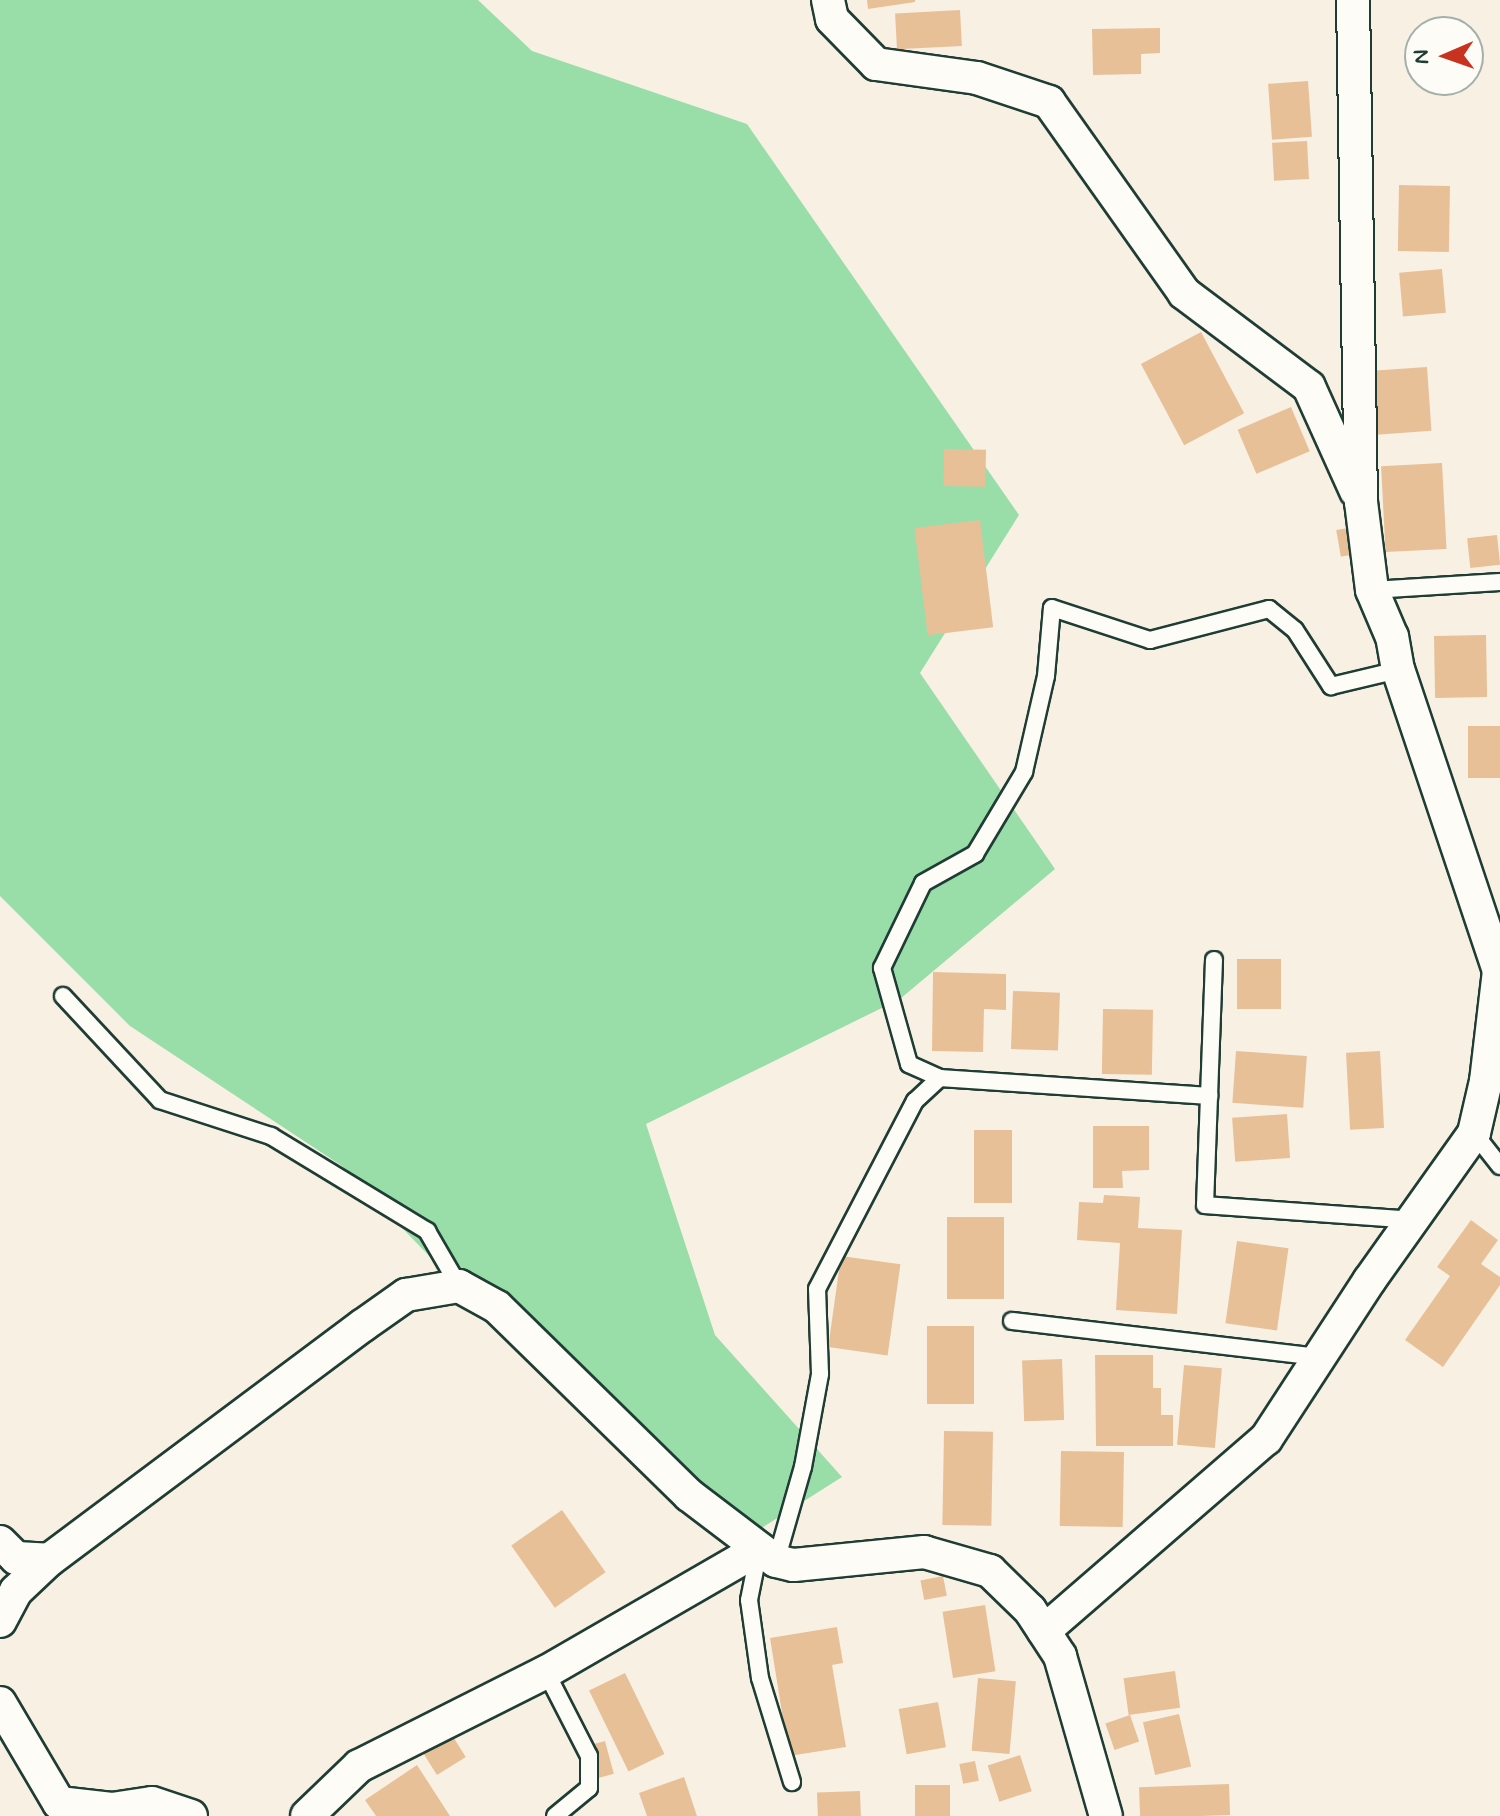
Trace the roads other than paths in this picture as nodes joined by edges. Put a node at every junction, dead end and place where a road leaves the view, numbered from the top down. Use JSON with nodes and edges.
{"nodes":[{"id":1,"x":828,"y":0,"type":"edge"},
{"id":2,"x":1353,"y":0,"type":"edge"},
{"id":3,"x":1361,"y":502,"type":"junction"},
{"id":4,"x":1500,"y":582,"type":"edge"},
{"id":5,"x":1372,"y":590,"type":"junction"},
{"id":6,"x":1398,"y":670,"type":"junction"},
{"id":7,"x":1214,"y":960,"type":"dead end"},
{"id":8,"x":63,"y":996,"type":"dead end"},
{"id":9,"x":940,"y":1078,"type":"junction"},
{"id":10,"x":1209,"y":1096,"type":"junction"},
{"id":11,"x":1474,"y":1133,"type":"junction"},
{"id":12,"x":1500,"y":1166,"type":"edge"},
{"id":13,"x":1413,"y":1220,"type":"junction"},
{"id":14,"x":459,"y":1286,"type":"junction"},
{"id":15,"x":1012,"y":1321,"type":"dead end"},
{"id":16,"x":1319,"y":1357,"type":"junction"},
{"id":17,"x":0,"y":1542,"type":"edge"},
{"id":18,"x":768,"y":1555,"type":"junction"},
{"id":19,"x":49,"y":1560,"type":"junction"},
{"id":20,"x":0,"y":1621,"type":"edge"},
{"id":21,"x":1044,"y":1631,"type":"junction"},
{"id":22,"x":546,"y":1672,"type":"junction"},
{"id":23,"x":0,"y":1703,"type":"edge"},
{"id":24,"x":792,"y":1782,"type":"dead end"},
{"id":25,"x":191,"y":1816,"type":"edge"},
{"id":26,"x":307,"y":1816,"type":"edge"},
{"id":27,"x":555,"y":1816,"type":"edge"},
{"id":28,"x":1106,"y":1816,"type":"edge"}],
"edges":[{"from":1,"to":3,"type":"street"},
{"from":2,"to":3,"type":"street"},
{"from":3,"to":5,"type":"street"},
{"from":4,"to":5,"type":"lane"},
{"from":5,"to":6,"type":"street"},
{"from":6,"to":9,"type":"lane"},
{"from":6,"to":11,"type":"street"},
{"from":7,"to":10,"type":"lane"},
{"from":8,"to":14,"type":"lane"},
{"from":9,"to":10,"type":"lane"},
{"from":9,"to":18,"type":"lane"},
{"from":10,"to":13,"type":"lane"},
{"from":11,"to":12,"type":"lane"},
{"from":11,"to":13,"type":"street"},
{"from":13,"to":16,"type":"street"},
{"from":14,"to":18,"type":"street"},
{"from":14,"to":19,"type":"street"},
{"from":15,"to":16,"type":"lane"},
{"from":16,"to":21,"type":"street"},
{"from":17,"to":19,"type":"street"},
{"from":18,"to":21,"type":"street"},
{"from":18,"to":22,"type":"street"},
{"from":18,"to":24,"type":"lane"},
{"from":19,"to":20,"type":"street"},
{"from":21,"to":28,"type":"street"},
{"from":22,"to":26,"type":"street"},
{"from":22,"to":27,"type":"lane"},
{"from":23,"to":25,"type":"street"}]}
